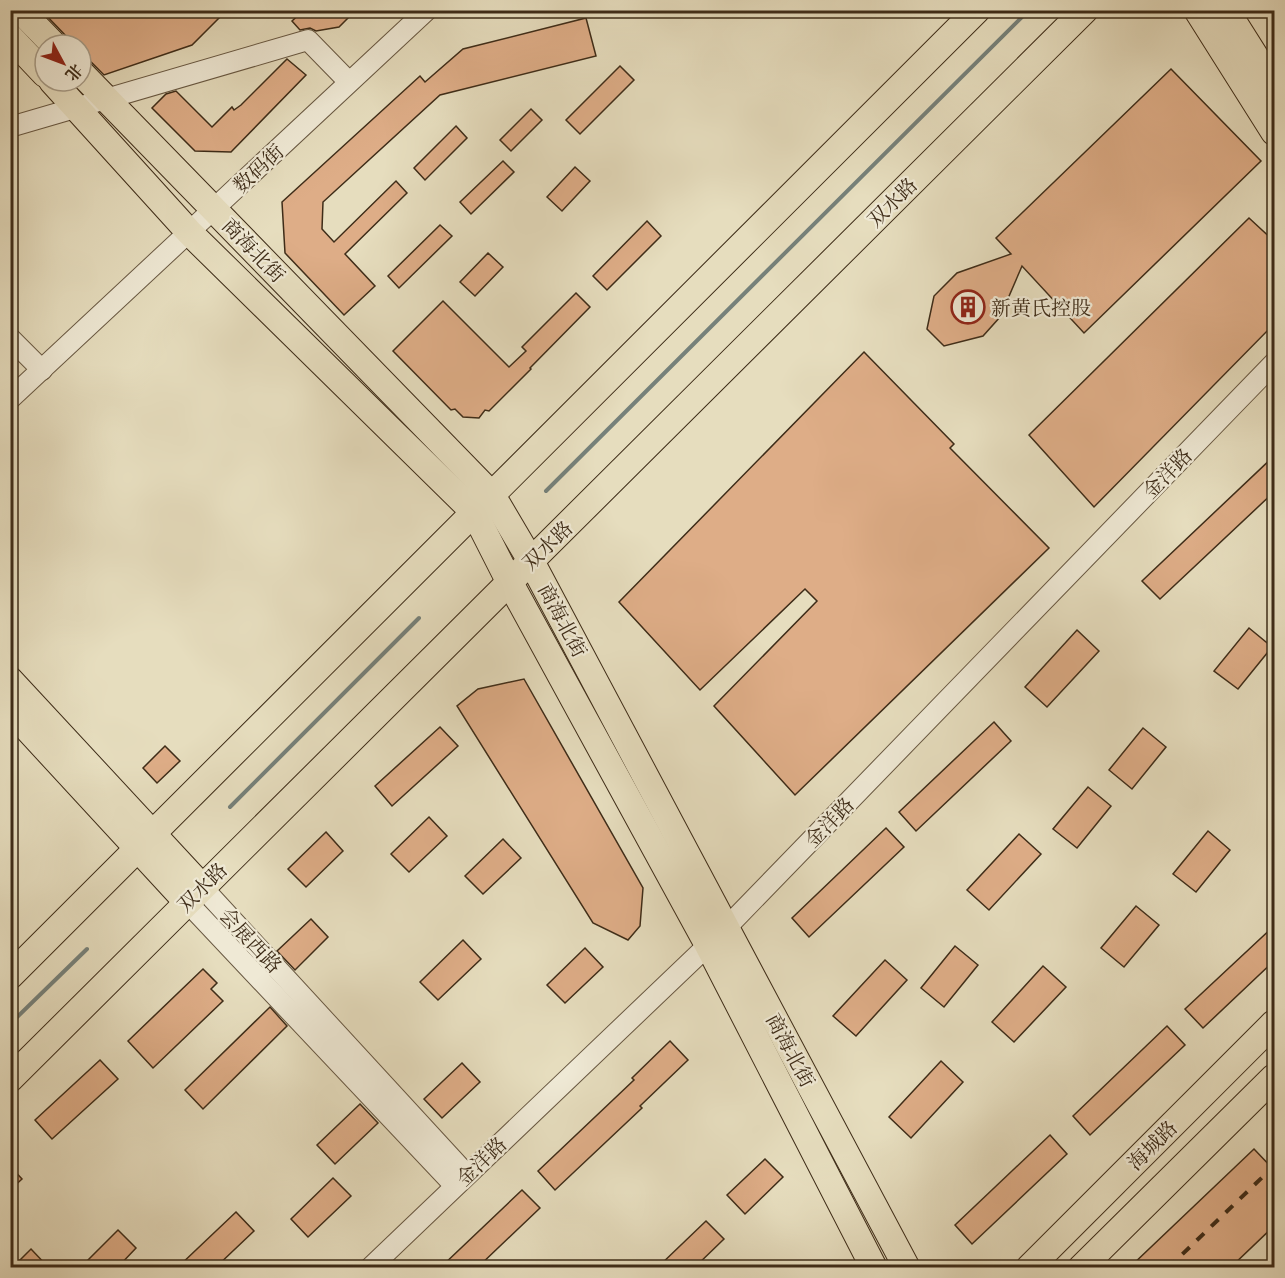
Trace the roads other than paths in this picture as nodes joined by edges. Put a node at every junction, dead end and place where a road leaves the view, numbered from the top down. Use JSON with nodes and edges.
{"nodes":[{"id":1,"x":20,"y":10,"type":"edge"},
{"id":2,"x":427,"y":10,"type":"edge"},
{"id":3,"x":976,"y":10,"type":"edge"},
{"id":4,"x":1084,"y":10,"type":"edge"},
{"id":5,"x":1197,"y":10,"type":"edge"},
{"id":6,"x":1226,"y":10,"type":"edge"},
{"id":7,"x":42,"y":33,"type":"edge"},
{"id":8,"x":10,"y":37,"type":"edge"},
{"id":9,"x":33,"y":61,"type":"edge"},
{"id":10,"x":349,"y":82,"type":"junction"},
{"id":11,"x":93,"y":85,"type":"edge"},
{"id":12,"x":1275,"y":86,"type":"edge"},
{"id":13,"x":63,"y":93,"type":"edge"},
{"id":14,"x":106,"y":99,"type":"junction"},
{"id":15,"x":77,"y":108,"type":"junction"},
{"id":16,"x":10,"y":127,"type":"edge"},
{"id":17,"x":1275,"y":132,"type":"edge"},
{"id":18,"x":214,"y":209,"type":"junction"},
{"id":19,"x":189,"y":232,"type":"junction"},
{"id":20,"x":10,"y":338,"type":"edge"},
{"id":21,"x":1275,"y":363,"type":"edge"},
{"id":22,"x":42,"y":370,"type":"junction"},
{"id":23,"x":10,"y":399,"type":"edge"},
{"id":24,"x":483,"y":504,"type":"junction"},
{"id":25,"x":531,"y":561,"type":"junction"},
{"id":26,"x":509,"y":581,"type":"junction"},
{"id":27,"x":10,"y":680,"type":"edge"},
{"id":28,"x":10,"y":710,"type":"edge"},
{"id":29,"x":146,"y":841,"type":"junction"},
{"id":30,"x":195,"y":894,"type":"junction"},
{"id":31,"x":717,"y":936,"type":"junction"},
{"id":32,"x":10,"y":976,"type":"edge"},
{"id":33,"x":1275,"y":1023,"type":"edge"},
{"id":34,"x":1275,"y":1077,"type":"edge"},
{"id":35,"x":10,"y":1079,"type":"edge"},
{"id":36,"x":461,"y":1181,"type":"junction"},
{"id":37,"x":370,"y":1268,"type":"edge"},
{"id":38,"x":874,"y":1268,"type":"edge"},
{"id":39,"x":907,"y":1268,"type":"edge"},
{"id":40,"x":1029,"y":1268,"type":"edge"},
{"id":41,"x":1081,"y":1268,"type":"edge"}],
"edges":[{"from":1,"to":7,"type":"main road"},
{"from":2,"to":10,"type":"street","name":"数码街"},
{"from":3,"to":24,"type":"main road"},
{"from":4,"to":25,"type":"main road","name":"双水路"},
{"from":5,"to":17,"type":"main road"},
{"from":6,"to":12,"type":"main road"},
{"from":8,"to":9,"type":"main road"},
{"from":10,"to":14,"type":"street"},
{"from":10,"to":18,"type":"street","name":"数码街"},
{"from":11,"to":14,"type":"main road","name":"商海北街"},
{"from":13,"to":15,"type":"main road","name":"商海北街"},
{"from":14,"to":15,"type":"street"},
{"from":14,"to":18,"type":"main road","name":"商海北街"},
{"from":15,"to":16,"type":"street"},
{"from":15,"to":19,"type":"main road","name":"商海北街"},
{"from":18,"to":19,"type":"street","name":"数码街"},
{"from":18,"to":24,"type":"main road","name":"商海北街"},
{"from":19,"to":22,"type":"street","name":"数码街"},
{"from":19,"to":24,"type":"main road","name":"商海北街"},
{"from":20,"to":22,"type":"street"},
{"from":21,"to":31,"type":"street","name":"金洋路"},
{"from":22,"to":23,"type":"street","name":"数码街"},
{"from":24,"to":25,"type":"main road","name":"商海北街"},
{"from":24,"to":26,"type":"main road","name":"商海北街"},
{"from":24,"to":29,"type":"main road"},
{"from":25,"to":26,"type":"main road","name":"双水路"},
{"from":25,"to":31,"type":"main road","name":"商海北街"},
{"from":26,"to":30,"type":"main road","name":"双水路"},
{"from":26,"to":31,"type":"main road","name":"商海北街"},
{"from":27,"to":29,"type":"main road","name":"会展西路"},
{"from":28,"to":29,"type":"main road","name":"会展西路"},
{"from":29,"to":30,"type":"main road","name":"会展西路"},
{"from":29,"to":32,"type":"main road"},
{"from":30,"to":35,"type":"main road","name":"双水路"},
{"from":30,"to":36,"type":"street","name":"会展西路"},
{"from":31,"to":36,"type":"street","name":"金洋路"},
{"from":31,"to":38,"type":"main road","name":"商海北街"},
{"from":31,"to":39,"type":"main road","name":"商海北街"},
{"from":33,"to":40,"type":"main road","name":"海城路"},
{"from":34,"to":41,"type":"main road","name":"海城路"},
{"from":36,"to":37,"type":"street","name":"金洋路"}]}
